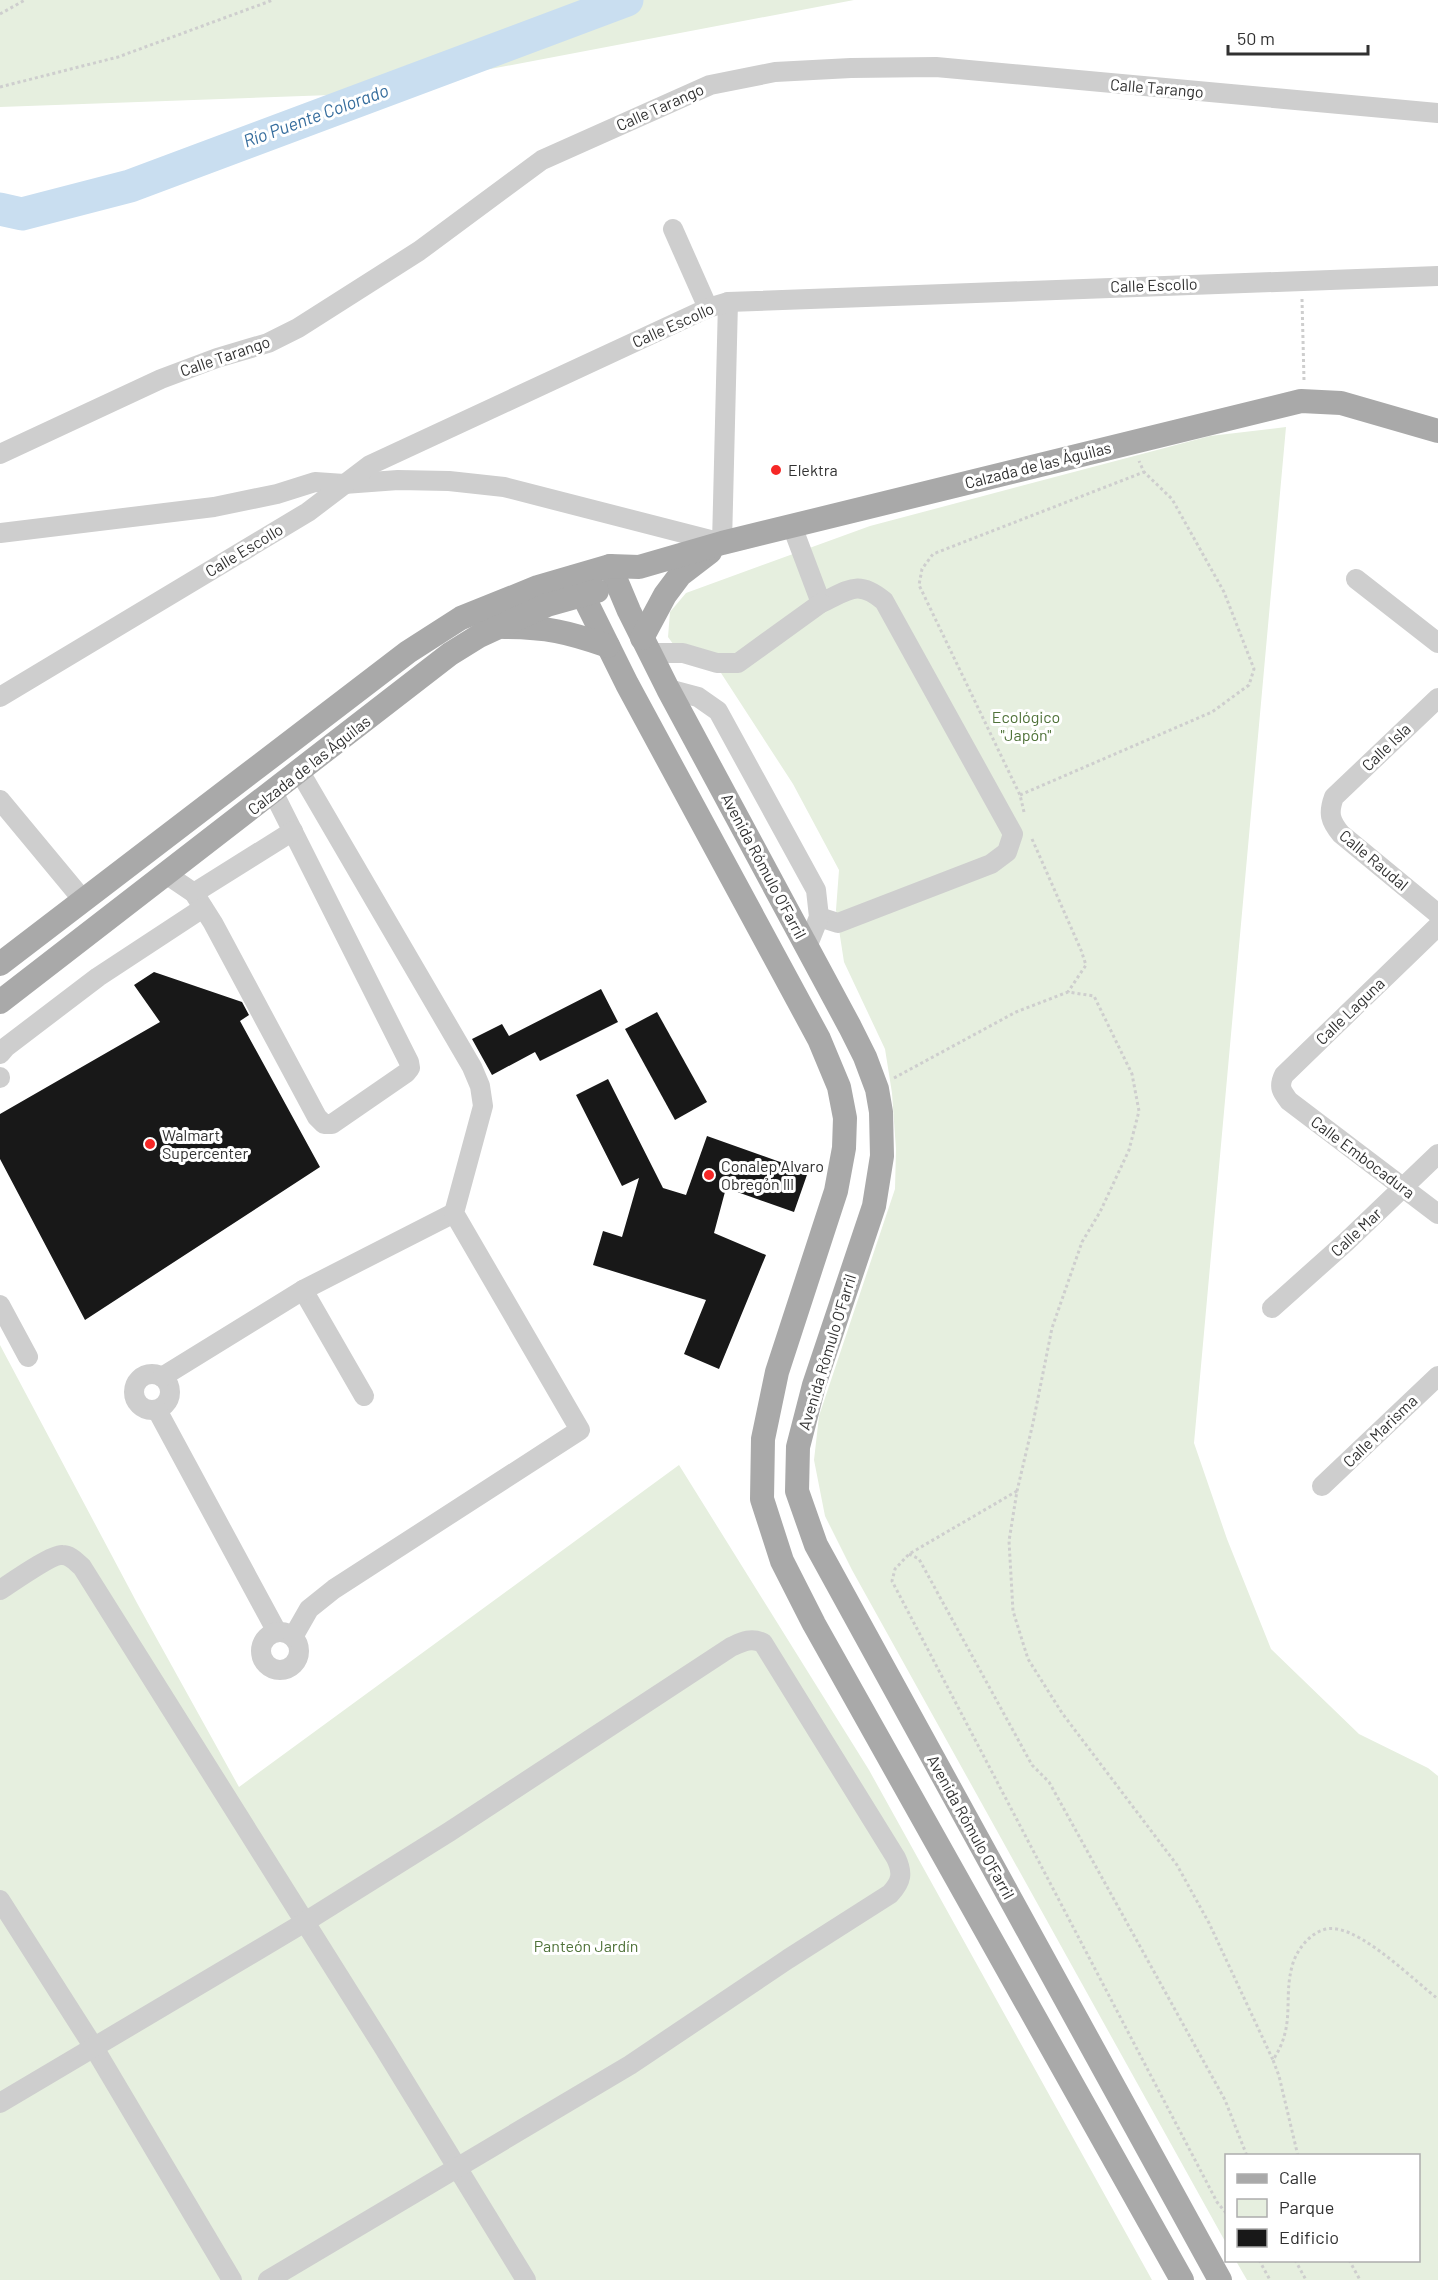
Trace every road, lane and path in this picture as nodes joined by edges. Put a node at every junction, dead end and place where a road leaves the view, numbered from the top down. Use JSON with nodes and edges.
{"nodes":[{"id":1,"x":25,"y":0,"type":"edge"},
{"id":2,"x":273,"y":0,"type":"edge"},
{"id":3,"x":0,"y":14,"type":"edge"},
{"id":4,"x":0,"y":87,"type":"edge"},
{"id":5,"x":1438,"y":113,"type":"edge"},
{"id":6,"x":673,"y":229,"type":"dead end"},
{"id":7,"x":1438,"y":276,"type":"edge"},
{"id":8,"x":1302,"y":279,"type":"junction"},
{"id":9,"x":728,"y":302,"type":"junction"},
{"id":10,"x":708,"y":308,"type":"junction"},
{"id":11,"x":1304,"y":382,"type":"dead end"},
{"id":12,"x":1438,"y":430,"type":"edge"},
{"id":13,"x":0,"y":454,"type":"edge"},
{"id":14,"x":1137,"y":456,"type":"dead end"},
{"id":15,"x":1144,"y":472,"type":"junction"},
{"id":16,"x":344,"y":484,"type":"junction"},
{"id":17,"x":792,"y":526,"type":"junction"},
{"id":18,"x":0,"y":533,"type":"edge"},
{"id":19,"x":722,"y":543,"type":"junction"},
{"id":20,"x":614,"y":575,"type":"junction"},
{"id":21,"x":1356,"y":579,"type":"dead end"},
{"id":22,"x":579,"y":586,"type":"junction"},
{"id":23,"x":821,"y":603,"type":"junction"},
{"id":24,"x":498,"y":627,"type":"junction"},
{"id":25,"x":1438,"y":642,"type":"edge"},
{"id":26,"x":608,"y":646,"type":"junction"},
{"id":27,"x":650,"y":653,"type":"junction"},
{"id":28,"x":627,"y":684,"type":"junction"},
{"id":29,"x":668,"y":689,"type":"junction"},
{"id":30,"x":0,"y":697,"type":"edge"},
{"id":31,"x":1438,"y":698,"type":"edge"},
{"id":32,"x":300,"y":772,"type":"junction"},
{"id":33,"x":273,"y":792,"type":"junction"},
{"id":34,"x":1020,"y":795,"type":"junction"},
{"id":35,"x":1334,"y":797,"type":"joint"},
{"id":36,"x":0,"y":800,"type":"edge"},
{"id":37,"x":1025,"y":815,"type":"dead end"},
{"id":38,"x":293,"y":831,"type":"junction"},
{"id":39,"x":1030,"y":835,"type":"dead end"},
{"id":40,"x":166,"y":874,"type":"junction"},
{"id":41,"x":83,"y":900,"type":"junction"},
{"id":42,"x":199,"y":901,"type":"junction"},
{"id":43,"x":1438,"y":914,"type":"edge"},
{"id":44,"x":819,"y":917,"type":"junction"},
{"id":45,"x":1438,"y":926,"type":"edge"},
{"id":46,"x":807,"y":947,"type":"junction"},
{"id":47,"x":0,"y":964,"type":"edge"},
{"id":48,"x":1068,"y":992,"type":"junction"},
{"id":49,"x":0,"y":1002,"type":"edge"},
{"id":50,"x":0,"y":1054,"type":"edge"},
{"id":51,"x":877,"y":1089,"type":"junction"},
{"id":52,"x":1289,"y":1101,"type":"joint"},
{"id":53,"x":1438,"y":1154,"type":"edge"},
{"id":54,"x":1403,"y":1187,"type":"junction"},
{"id":55,"x":454,"y":1213,"type":"junction"},
{"id":56,"x":1438,"y":1214,"type":"edge"},
{"id":57,"x":303,"y":1290,"type":"junction"},
{"id":58,"x":0,"y":1305,"type":"edge"},
{"id":59,"x":1272,"y":1308,"type":"dead end"},
{"id":60,"x":28,"y":1358,"type":"dead end"},
{"id":61,"x":1438,"y":1376,"type":"edge"},
{"id":62,"x":162,"y":1377,"type":"junction"},
{"id":63,"x":364,"y":1396,"type":"dead end"},
{"id":64,"x":157,"y":1410,"type":"junction"},
{"id":65,"x":1322,"y":1486,"type":"dead end"},
{"id":66,"x":1017,"y":1491,"type":"junction"},
{"id":67,"x":909,"y":1554,"type":"junction"},
{"id":68,"x":0,"y":1590,"type":"edge"},
{"id":69,"x":0,"y":1900,"type":"edge"},
{"id":70,"x":305,"y":1922,"type":"junction"},
{"id":71,"x":1438,"y":2000,"type":"edge"},
{"id":72,"x":93,"y":2046,"type":"junction"},
{"id":73,"x":1273,"y":2060,"type":"junction"},
{"id":74,"x":0,"y":2103,"type":"edge"},
{"id":75,"x":1246,"y":2154,"type":"edge"},
{"id":76,"x":1298,"y":2154,"type":"edge"},
{"id":77,"x":457,"y":2166,"type":"junction"},
{"id":78,"x":1225,"y":2211,"type":"edge"},
{"id":79,"x":1260,"y":2262,"type":"edge"},
{"id":80,"x":1296,"y":2262,"type":"edge"},
{"id":81,"x":1350,"y":2262,"type":"edge"},
{"id":82,"x":232,"y":2280,"type":"edge"},
{"id":83,"x":268,"y":2280,"type":"edge"},
{"id":84,"x":526,"y":2280,"type":"edge"},
{"id":85,"x":1182,"y":2280,"type":"edge"},
{"id":86,"x":1220,"y":2280,"type":"edge"},
{"id":87,"x":1270,"y":2280,"type":"edge"},
{"id":88,"x":1306,"y":2280,"type":"edge"},
{"id":89,"x":1360,"y":2280,"type":"edge"}],
"edges":[{"from":1,"to":3,"type":"path"},
{"from":2,"to":4,"type":"path"},
{"from":5,"to":13,"type":"street","name":"Calle Tarango"},
{"from":6,"to":10,"type":"street"},
{"from":7,"to":8,"type":"street","name":"Calle Escollo"},
{"from":8,"to":9,"type":"street","name":"Calle Escollo"},
{"from":8,"to":11,"type":"path"},
{"from":9,"to":10,"type":"street","name":"Calle Escollo"},
{"from":9,"to":19,"type":"street"},
{"from":10,"to":16,"type":"street","name":"Calle Escollo"},
{"from":12,"to":17,"type":"main road","name":"Calzada de las Águilas"},
{"from":14,"to":15,"type":"path"},
{"from":15,"to":34,"type":"path"},
{"from":15,"to":34,"type":"path"},
{"from":16,"to":18,"type":"street"},
{"from":16,"to":19,"type":"street"},
{"from":16,"to":30,"type":"street","name":"Calle Escollo"},
{"from":17,"to":19,"type":"main road","name":"Calzada de las Águilas"},
{"from":17,"to":23,"type":"street"},
{"from":19,"to":20,"type":"main road","name":"Calzada de las Águilas"},
{"from":19,"to":27,"type":"main road"},
{"from":20,"to":22,"type":"main road","name":"Calzada de las Águilas"},
{"from":20,"to":27,"type":"main road","name":"Avenida Rómulo O'Farril"},
{"from":21,"to":25,"type":"street"},
{"from":22,"to":24,"type":"main road","name":"Calzada de las Águilas"},
{"from":22,"to":26,"type":"main road","name":"Avenida Rómulo O'Farril"},
{"from":22,"to":41,"type":"main road","name":"Calzada de las Águilas"},
{"from":23,"to":27,"type":"street"},
{"from":23,"to":44,"type":"street"},
{"from":24,"to":26,"type":"main road"},
{"from":24,"to":32,"type":"main road","name":"Calzada de las Águilas"},
{"from":26,"to":28,"type":"main road","name":"Avenida Rómulo O'Farril"},
{"from":27,"to":28,"type":"main road"},
{"from":27,"to":29,"type":"main road","name":"Avenida Rómulo O'Farril"},
{"from":28,"to":85,"type":"main road","name":"Avenida Rómulo O'Farril"},
{"from":29,"to":44,"type":"street"},
{"from":29,"to":46,"type":"main road","name":"Avenida Rómulo O'Farril"},
{"from":31,"to":35,"type":"street","name":"Calle Isla"},
{"from":32,"to":33,"type":"main road","name":"Calzada de las Águilas"},
{"from":32,"to":55,"type":"street"},
{"from":33,"to":38,"type":"street"},
{"from":33,"to":40,"type":"main road","name":"Calzada de las Águilas"},
{"from":34,"to":37,"type":"path"},
{"from":35,"to":43,"type":"street","name":"Calle Raudal"},
{"from":36,"to":41,"type":"street"},
{"from":38,"to":42,"type":"street"},
{"from":38,"to":42,"type":"street"},
{"from":39,"to":48,"type":"path"},
{"from":40,"to":42,"type":"street"},
{"from":40,"to":49,"type":"main road","name":"Calzada de las Águilas"},
{"from":41,"to":47,"type":"main road","name":"Calzada de las Águilas"},
{"from":42,"to":50,"type":"street"},
{"from":44,"to":46,"type":"street"},
{"from":45,"to":52,"type":"street","name":"Calle Laguna"},
{"from":46,"to":51,"type":"main road","name":"Avenida Rómulo O'Farril"},
{"from":48,"to":51,"type":"path"},
{"from":48,"to":66,"type":"path"},
{"from":51,"to":86,"type":"main road","name":"Avenida Rómulo O'Farril"},
{"from":52,"to":54,"type":"street","name":"Calle Embocadura"},
{"from":53,"to":54,"type":"street","name":"Calle Mar"},
{"from":54,"to":56,"type":"street","name":"Calle Embocadura"},
{"from":54,"to":59,"type":"street","name":"Calle Mar"},
{"from":55,"to":57,"type":"street"},
{"from":55,"to":64,"type":"street"},
{"from":57,"to":62,"type":"street"},
{"from":57,"to":63,"type":"street"},
{"from":58,"to":60,"type":"street"},
{"from":61,"to":65,"type":"street","name":"Calle Marisma"},
{"from":62,"to":64,"type":"street"},
{"from":62,"to":64,"type":"street"},
{"from":66,"to":67,"type":"path"},
{"from":66,"to":73,"type":"path"},
{"from":67,"to":75,"type":"path"},
{"from":67,"to":78,"type":"path"},
{"from":68,"to":70,"type":"street"},
{"from":69,"to":72,"type":"street"},
{"from":70,"to":72,"type":"street"},
{"from":70,"to":77,"type":"street"},
{"from":70,"to":77,"type":"street"},
{"from":71,"to":73,"type":"path"},
{"from":72,"to":74,"type":"street"},
{"from":72,"to":82,"type":"street"},
{"from":73,"to":76,"type":"path"},
{"from":77,"to":83,"type":"street"},
{"from":77,"to":84,"type":"street"},
{"from":79,"to":87,"type":"path"},
{"from":80,"to":88,"type":"path"},
{"from":81,"to":89,"type":"path"}]}
